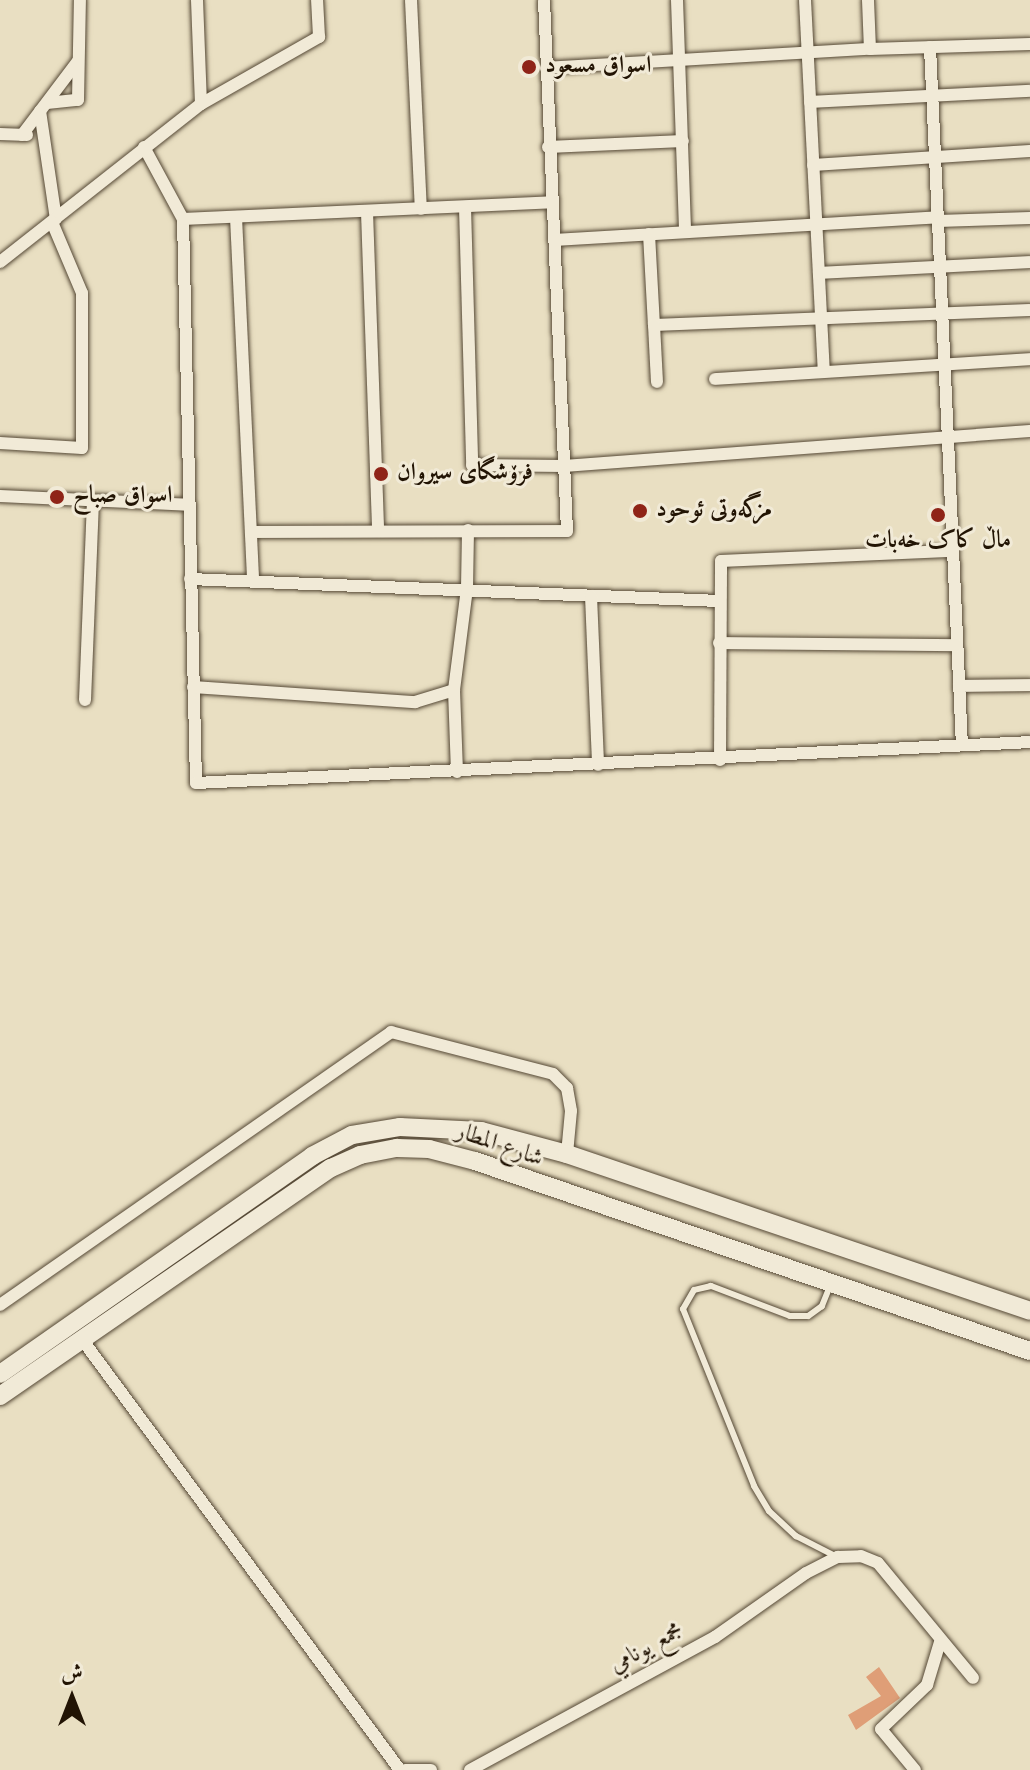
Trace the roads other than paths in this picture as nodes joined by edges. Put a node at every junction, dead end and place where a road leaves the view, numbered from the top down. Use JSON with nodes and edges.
{"nodes":[{"id":1,"x":80,"y":0,"type":"edge"},
{"id":2,"x":197,"y":0,"type":"edge"},
{"id":3,"x":317,"y":0,"type":"edge"},
{"id":4,"x":411,"y":0,"type":"edge"},
{"id":5,"x":544,"y":0,"type":"edge"},
{"id":6,"x":677,"y":0,"type":"edge"},
{"id":7,"x":805,"y":0,"type":"edge"},
{"id":8,"x":868,"y":0,"type":"edge"},
{"id":9,"x":1030,"y":44,"type":"edge"},
{"id":10,"x":930,"y":47,"type":"junction"},
{"id":11,"x":870,"y":49,"type":"junction"},
{"id":12,"x":808,"y":52,"type":"junction"},
{"id":13,"x":680,"y":59,"type":"junction"},
{"id":14,"x":78,"y":61,"type":"junction"},
{"id":15,"x":546,"y":68,"type":"junction"},
{"id":16,"x":1030,"y":91,"type":"edge"},
{"id":17,"x":932,"y":95,"type":"junction"},
{"id":18,"x":810,"y":102,"type":"junction"},
{"id":19,"x":201,"y":104,"type":"junction"},
{"id":20,"x":43,"y":107,"type":"junction"},
{"id":21,"x":0,"y":134,"type":"edge"},
{"id":22,"x":22,"y":135,"type":"junction"},
{"id":23,"x":42,"y":135,"type":"junction"},
{"id":24,"x":683,"y":141,"type":"junction"},
{"id":25,"x":144,"y":147,"type":"junction"},
{"id":26,"x":548,"y":147,"type":"junction"},
{"id":27,"x":1030,"y":151,"type":"edge"},
{"id":28,"x":935,"y":156,"type":"junction"},
{"id":29,"x":813,"y":165,"type":"junction"},
{"id":30,"x":552,"y":202,"type":"junction"},
{"id":31,"x":465,"y":207,"type":"junction"},
{"id":32,"x":421,"y":209,"type":"junction"},
{"id":33,"x":367,"y":212,"type":"junction"},
{"id":34,"x":236,"y":217,"type":"junction"},
{"id":35,"x":1030,"y":218,"type":"edge"},
{"id":36,"x":183,"y":219,"type":"junction"},
{"id":37,"x":938,"y":219,"type":"junction"},
{"id":38,"x":54,"y":220,"type":"junction"},
{"id":39,"x":816,"y":224,"type":"junction"},
{"id":40,"x":685,"y":232,"type":"junction"},
{"id":41,"x":649,"y":234,"type":"junction"},
{"id":42,"x":554,"y":240,"type":"junction"},
{"id":43,"x":0,"y":262,"type":"edge"},
{"id":44,"x":1030,"y":262,"type":"edge"},
{"id":45,"x":940,"y":265,"type":"junction"},
{"id":46,"x":819,"y":273,"type":"junction"},
{"id":47,"x":1030,"y":310,"type":"edge"},
{"id":48,"x":942,"y":314,"type":"junction"},
{"id":49,"x":821,"y":318,"type":"junction"},
{"id":50,"x":654,"y":325,"type":"junction"},
{"id":51,"x":1030,"y":359,"type":"edge"},
{"id":52,"x":944,"y":363,"type":"junction"},
{"id":53,"x":824,"y":371,"type":"junction"},
{"id":54,"x":715,"y":379,"type":"dead end"},
{"id":55,"x":657,"y":382,"type":"dead end"},
{"id":56,"x":1030,"y":431,"type":"edge"},
{"id":57,"x":948,"y":436,"type":"junction"},
{"id":58,"x":0,"y":443,"type":"edge"},
{"id":59,"x":564,"y":466,"type":"junction"},
{"id":60,"x":0,"y":496,"type":"edge"},
{"id":61,"x":93,"y":503,"type":"junction"},
{"id":62,"x":188,"y":505,"type":"junction"},
{"id":63,"x":378,"y":528,"type":"junction"},
{"id":64,"x":468,"y":530,"type":"junction"},
{"id":65,"x":251,"y":532,"type":"junction"},
{"id":66,"x":953,"y":551,"type":"junction"},
{"id":67,"x":190,"y":579,"type":"junction"},
{"id":68,"x":253,"y":582,"type":"junction"},
{"id":69,"x":467,"y":588,"type":"junction"},
{"id":70,"x":591,"y":596,"type":"junction"},
{"id":71,"x":720,"y":601,"type":"junction"},
{"id":72,"x":719,"y":643,"type":"junction"},
{"id":73,"x":957,"y":645,"type":"junction"},
{"id":74,"x":1030,"y":685,"type":"edge"},
{"id":75,"x":959,"y":686,"type":"junction"},
{"id":76,"x":193,"y":687,"type":"junction"},
{"id":77,"x":454,"y":690,"type":"junction"},
{"id":78,"x":85,"y":700,"type":"dead end"},
{"id":79,"x":1030,"y":742,"type":"edge"},
{"id":80,"x":962,"y":745,"type":"junction"},
{"id":81,"x":720,"y":760,"type":"junction"},
{"id":82,"x":598,"y":765,"type":"junction"},
{"id":83,"x":457,"y":772,"type":"junction"},
{"id":84,"x":567,"y":1154,"type":"junction"},
{"id":85,"x":774,"y":1227,"type":"junction"},
{"id":86,"x":766,"y":1260,"type":"junction"},
{"id":87,"x":830,"y":1286,"type":"junction"},
{"id":88,"x":0,"y":1305,"type":"edge"},
{"id":89,"x":1030,"y":1311,"type":"edge"},
{"id":90,"x":84,"y":1342,"type":"junction"},
{"id":91,"x":1030,"y":1351,"type":"edge"},
{"id":92,"x":0,"y":1374,"type":"edge"},
{"id":93,"x":0,"y":1396,"type":"edge"},
{"id":94,"x":838,"y":1557,"type":"junction"},
{"id":95,"x":940,"y":1642,"type":"junction"},
{"id":96,"x":973,"y":1678,"type":"dead end"},
{"id":97,"x":402,"y":1770,"type":"edge"},
{"id":98,"x":431,"y":1770,"type":"edge"},
{"id":99,"x":470,"y":1770,"type":"edge"},
{"id":100,"x":915,"y":1770,"type":"edge"}],
"edges":[{"from":1,"to":14,"type":"street"},
{"from":2,"to":19,"type":"street"},
{"from":3,"to":19,"type":"street"},
{"from":4,"to":32,"type":"street"},
{"from":5,"to":15,"type":"street"},
{"from":6,"to":13,"type":"street"},
{"from":7,"to":12,"type":"street"},
{"from":8,"to":11,"type":"street"},
{"from":9,"to":10,"type":"street"},
{"from":10,"to":11,"type":"street"},
{"from":10,"to":17,"type":"street"},
{"from":11,"to":12,"type":"street"},
{"from":12,"to":13,"type":"street"},
{"from":12,"to":18,"type":"street"},
{"from":13,"to":15,"type":"street"},
{"from":13,"to":24,"type":"street"},
{"from":14,"to":20,"type":"street"},
{"from":14,"to":20,"type":"street"},
{"from":15,"to":26,"type":"street"},
{"from":16,"to":17,"type":"street"},
{"from":17,"to":18,"type":"street"},
{"from":17,"to":28,"type":"street"},
{"from":18,"to":29,"type":"street"},
{"from":19,"to":25,"type":"street"},
{"from":20,"to":22,"type":"street"},
{"from":20,"to":23,"type":"street"},
{"from":21,"to":22,"type":"street"},
{"from":22,"to":23,"type":"street"},
{"from":23,"to":38,"type":"street"},
{"from":24,"to":26,"type":"street"},
{"from":24,"to":40,"type":"street"},
{"from":25,"to":36,"type":"street"},
{"from":25,"to":38,"type":"street"},
{"from":26,"to":30,"type":"street"},
{"from":27,"to":28,"type":"street"},
{"from":28,"to":29,"type":"street"},
{"from":28,"to":37,"type":"street"},
{"from":29,"to":39,"type":"street"},
{"from":30,"to":31,"type":"street"},
{"from":30,"to":42,"type":"street"},
{"from":31,"to":32,"type":"street"},
{"from":31,"to":59,"type":"street"},
{"from":32,"to":33,"type":"street"},
{"from":33,"to":34,"type":"street"},
{"from":33,"to":63,"type":"street"},
{"from":34,"to":36,"type":"street"},
{"from":34,"to":65,"type":"street"},
{"from":35,"to":37,"type":"street"},
{"from":36,"to":62,"type":"street"},
{"from":37,"to":39,"type":"street"},
{"from":37,"to":45,"type":"street"},
{"from":38,"to":43,"type":"street"},
{"from":38,"to":58,"type":"street"},
{"from":39,"to":40,"type":"street"},
{"from":39,"to":46,"type":"street"},
{"from":40,"to":41,"type":"street"},
{"from":41,"to":42,"type":"street"},
{"from":41,"to":50,"type":"street"},
{"from":42,"to":59,"type":"street"},
{"from":44,"to":45,"type":"street"},
{"from":45,"to":46,"type":"street"},
{"from":45,"to":48,"type":"street"},
{"from":46,"to":49,"type":"street"},
{"from":47,"to":48,"type":"street"},
{"from":48,"to":49,"type":"street"},
{"from":48,"to":52,"type":"street"},
{"from":49,"to":50,"type":"street"},
{"from":49,"to":53,"type":"street"},
{"from":50,"to":55,"type":"street"},
{"from":51,"to":52,"type":"street"},
{"from":52,"to":53,"type":"street"},
{"from":52,"to":57,"type":"street"},
{"from":53,"to":54,"type":"street"},
{"from":56,"to":57,"type":"street"},
{"from":57,"to":59,"type":"street"},
{"from":57,"to":66,"type":"street"},
{"from":59,"to":64,"type":"street"},
{"from":60,"to":61,"type":"street"},
{"from":61,"to":62,"type":"street"},
{"from":61,"to":78,"type":"street"},
{"from":62,"to":67,"type":"street"},
{"from":63,"to":64,"type":"street"},
{"from":63,"to":65,"type":"street"},
{"from":64,"to":69,"type":"street"},
{"from":65,"to":68,"type":"street"},
{"from":66,"to":71,"type":"street"},
{"from":66,"to":73,"type":"street"},
{"from":67,"to":68,"type":"street"},
{"from":67,"to":76,"type":"street"},
{"from":68,"to":69,"type":"street"},
{"from":69,"to":70,"type":"street"},
{"from":69,"to":77,"type":"street"},
{"from":70,"to":71,"type":"street"},
{"from":70,"to":82,"type":"street"},
{"from":71,"to":72,"type":"street"},
{"from":72,"to":73,"type":"street"},
{"from":72,"to":81,"type":"street"},
{"from":73,"to":75,"type":"street"},
{"from":74,"to":75,"type":"street"},
{"from":75,"to":80,"type":"street"},
{"from":76,"to":77,"type":"street"},
{"from":76,"to":83,"type":"street"},
{"from":77,"to":83,"type":"street"},
{"from":79,"to":80,"type":"street"},
{"from":80,"to":81,"type":"street"},
{"from":81,"to":82,"type":"street"},
{"from":82,"to":83,"type":"street"},
{"from":84,"to":85,"type":"main road","name":"شارع المطار"},
{"from":84,"to":88,"type":"street"},
{"from":84,"to":92,"type":"main road","name":"شارع المطار"},
{"from":85,"to":86,"type":"main road"},
{"from":85,"to":89,"type":"main road","name":"شارع المطار"},
{"from":86,"to":87,"type":"main road","name":"شارع المطار"},
{"from":86,"to":90,"type":"main road","name":"شارع المطار"},
{"from":87,"to":91,"type":"main road","name":"شارع المطار"},
{"from":87,"to":94,"type":"lane"},
{"from":90,"to":93,"type":"main road","name":"شارع المطار"},
{"from":90,"to":97,"type":"street"},
{"from":94,"to":95,"type":"street"},
{"from":94,"to":99,"type":"street","name":"مجمع يونامي"},
{"from":95,"to":96,"type":"street"},
{"from":95,"to":100,"type":"street"},
{"from":97,"to":98,"type":"street"}]}
